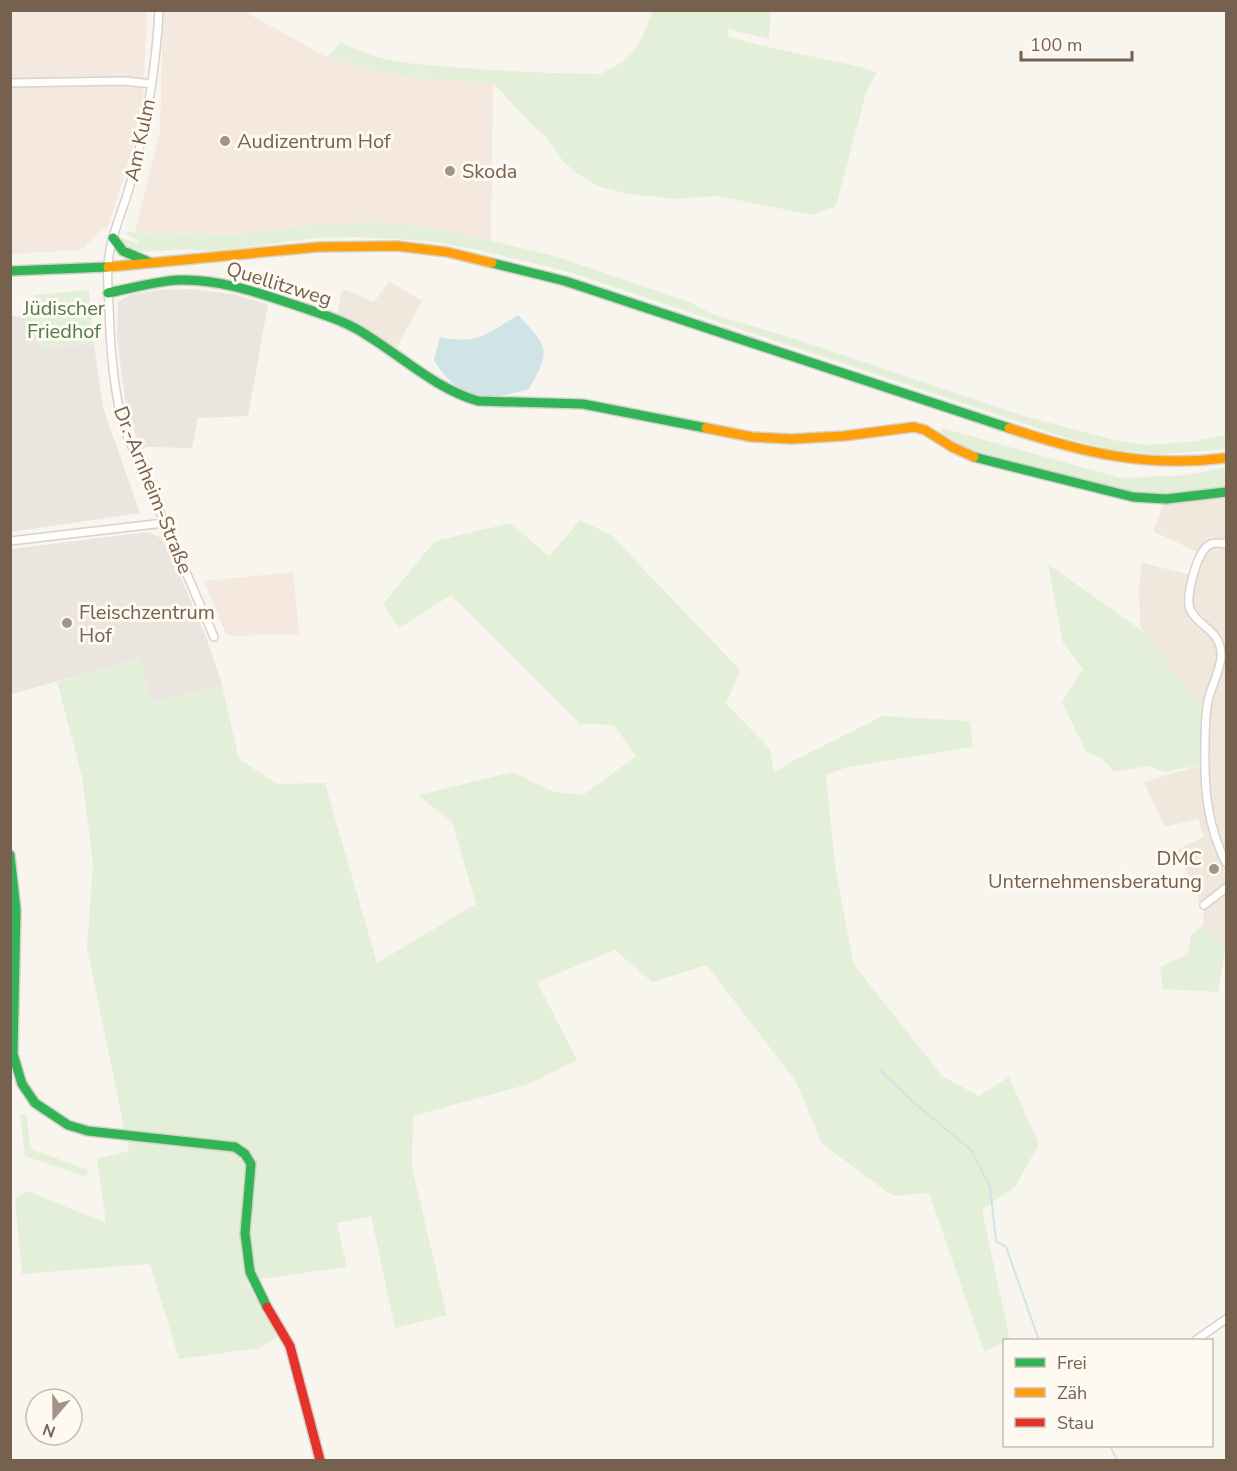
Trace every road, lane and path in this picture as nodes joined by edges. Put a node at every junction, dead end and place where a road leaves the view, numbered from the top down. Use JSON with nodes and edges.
{"nodes":[{"id":1,"x":159,"y":10,"type":"edge"},
{"id":2,"x":10,"y":83,"type":"edge"},
{"id":3,"x":152,"y":84,"type":"junction"},
{"id":4,"x":113,"y":238,"type":"junction"},
{"id":5,"x":153,"y":264,"type":"junction"},
{"id":6,"x":108,"y":267,"type":"junction"},
{"id":7,"x":10,"y":271,"type":"edge"},
{"id":8,"x":108,"y":293,"type":"junction"},
{"id":9,"x":1227,"y":458,"type":"edge"},
{"id":10,"x":1227,"y":492,"type":"edge"},
{"id":11,"x":164,"y":523,"type":"junction"},
{"id":12,"x":10,"y":541,"type":"edge"},
{"id":13,"x":1227,"y":544,"type":"edge"},
{"id":14,"x":214,"y":637,"type":"dead end"},
{"id":15,"x":10,"y":855,"type":"edge"},
{"id":16,"x":1227,"y":863,"type":"edge"},
{"id":17,"x":1227,"y":888,"type":"edge"},
{"id":18,"x":1204,"y":905,"type":"dead end"},
{"id":19,"x":12,"y":953,"type":"edge"},
{"id":20,"x":1227,"y":1318,"type":"edge"},
{"id":21,"x":1199,"y":1339,"type":"edge"},
{"id":22,"x":320,"y":1461,"type":"edge"}],
"edges":[{"from":1,"to":3,"type":"street","name":"Am Kulm"},
{"from":2,"to":3,"type":"street"},
{"from":3,"to":4,"type":"street","name":"Am Kulm"},
{"from":4,"to":5,"type":"main road"},
{"from":4,"to":6,"type":"street","name":"Am Kulm"},
{"from":5,"to":6,"type":"main road"},
{"from":5,"to":9,"type":"main road"},
{"from":6,"to":7,"type":"main road"},
{"from":6,"to":8,"type":"street","name":"Dr.-Arnheim-Straße"},
{"from":8,"to":10,"type":"main road","name":"Quellitzweg"},
{"from":8,"to":11,"type":"street","name":"Dr.-Arnheim-Straße"},
{"from":11,"to":12,"type":"street"},
{"from":11,"to":14,"type":"street","name":"Dr.-Arnheim-Straße"},
{"from":13,"to":16,"type":"street"},
{"from":15,"to":19,"type":"main road"},
{"from":17,"to":18,"type":"street"},
{"from":19,"to":22,"type":"main road"},
{"from":20,"to":21,"type":"street"}]}
